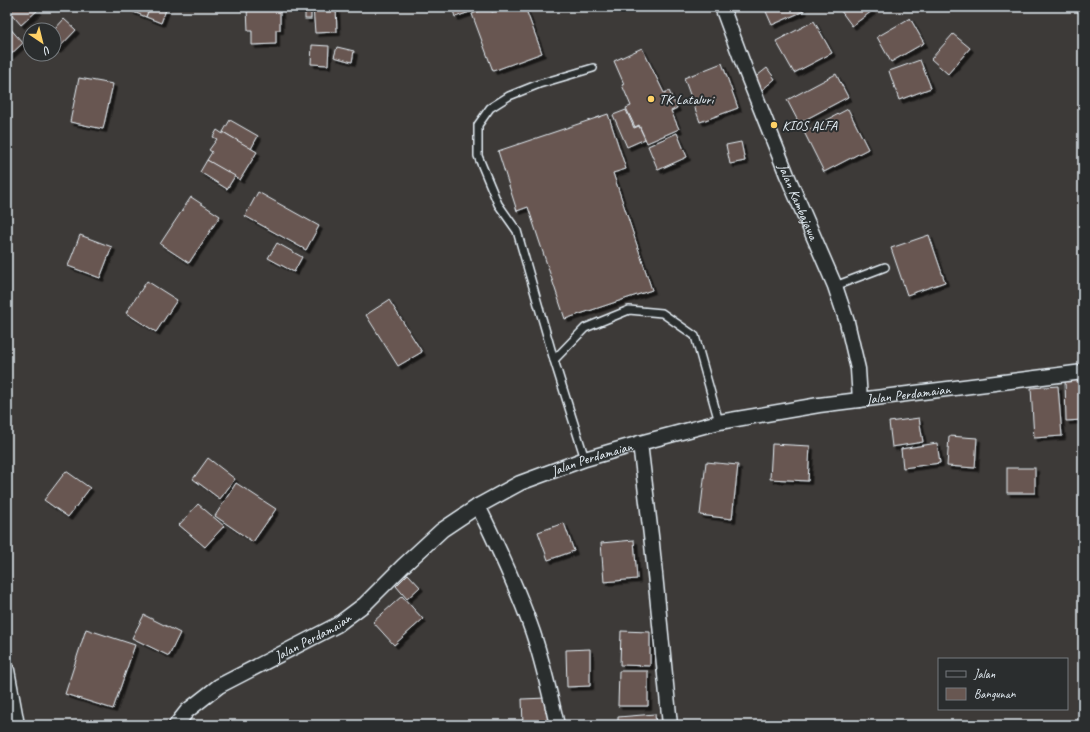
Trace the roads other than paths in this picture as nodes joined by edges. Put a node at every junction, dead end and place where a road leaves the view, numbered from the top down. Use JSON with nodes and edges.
{"nodes":[{"id":1,"x":722,"y":7,"type":"edge"},
{"id":2,"x":593,"y":68,"type":"dead end"},
{"id":3,"x":885,"y":267,"type":"dead end"},
{"id":4,"x":834,"y":286,"type":"junction"},
{"id":5,"x":554,"y":360,"type":"junction"},
{"id":6,"x":1083,"y":372,"type":"edge"},
{"id":7,"x":860,"y":400,"type":"junction"},
{"id":8,"x":718,"y":422,"type":"junction"},
{"id":9,"x":640,"y":443,"type":"junction"},
{"id":10,"x":585,"y":459,"type":"junction"},
{"id":11,"x":478,"y":506,"type":"junction"},
{"id":12,"x":7,"y":670,"type":"edge"},
{"id":13,"x":17,"y":725,"type":"edge"},
{"id":14,"x":176,"y":725,"type":"edge"},
{"id":15,"x":557,"y":725,"type":"edge"},
{"id":16,"x":670,"y":725,"type":"edge"}],
"edges":[{"from":1,"to":4,"type":"street","name":"Jalan Kambajawa"},
{"from":2,"to":5,"type":"lane"},
{"from":3,"to":4,"type":"lane"},
{"from":4,"to":7,"type":"street","name":"Jalan Kambajawa"},
{"from":5,"to":8,"type":"lane"},
{"from":5,"to":10,"type":"lane"},
{"from":6,"to":7,"type":"street","name":"Jalan Perdamaian"},
{"from":7,"to":8,"type":"street","name":"Jalan Perdamaian"},
{"from":8,"to":9,"type":"street","name":"Jalan Perdamaian"},
{"from":9,"to":10,"type":"street","name":"Jalan Perdamaian"},
{"from":9,"to":16,"type":"street"},
{"from":10,"to":11,"type":"street","name":"Jalan Perdamaian"},
{"from":11,"to":14,"type":"street","name":"Jalan Perdamaian"},
{"from":11,"to":15,"type":"street"},
{"from":12,"to":13,"type":"street"}]}
